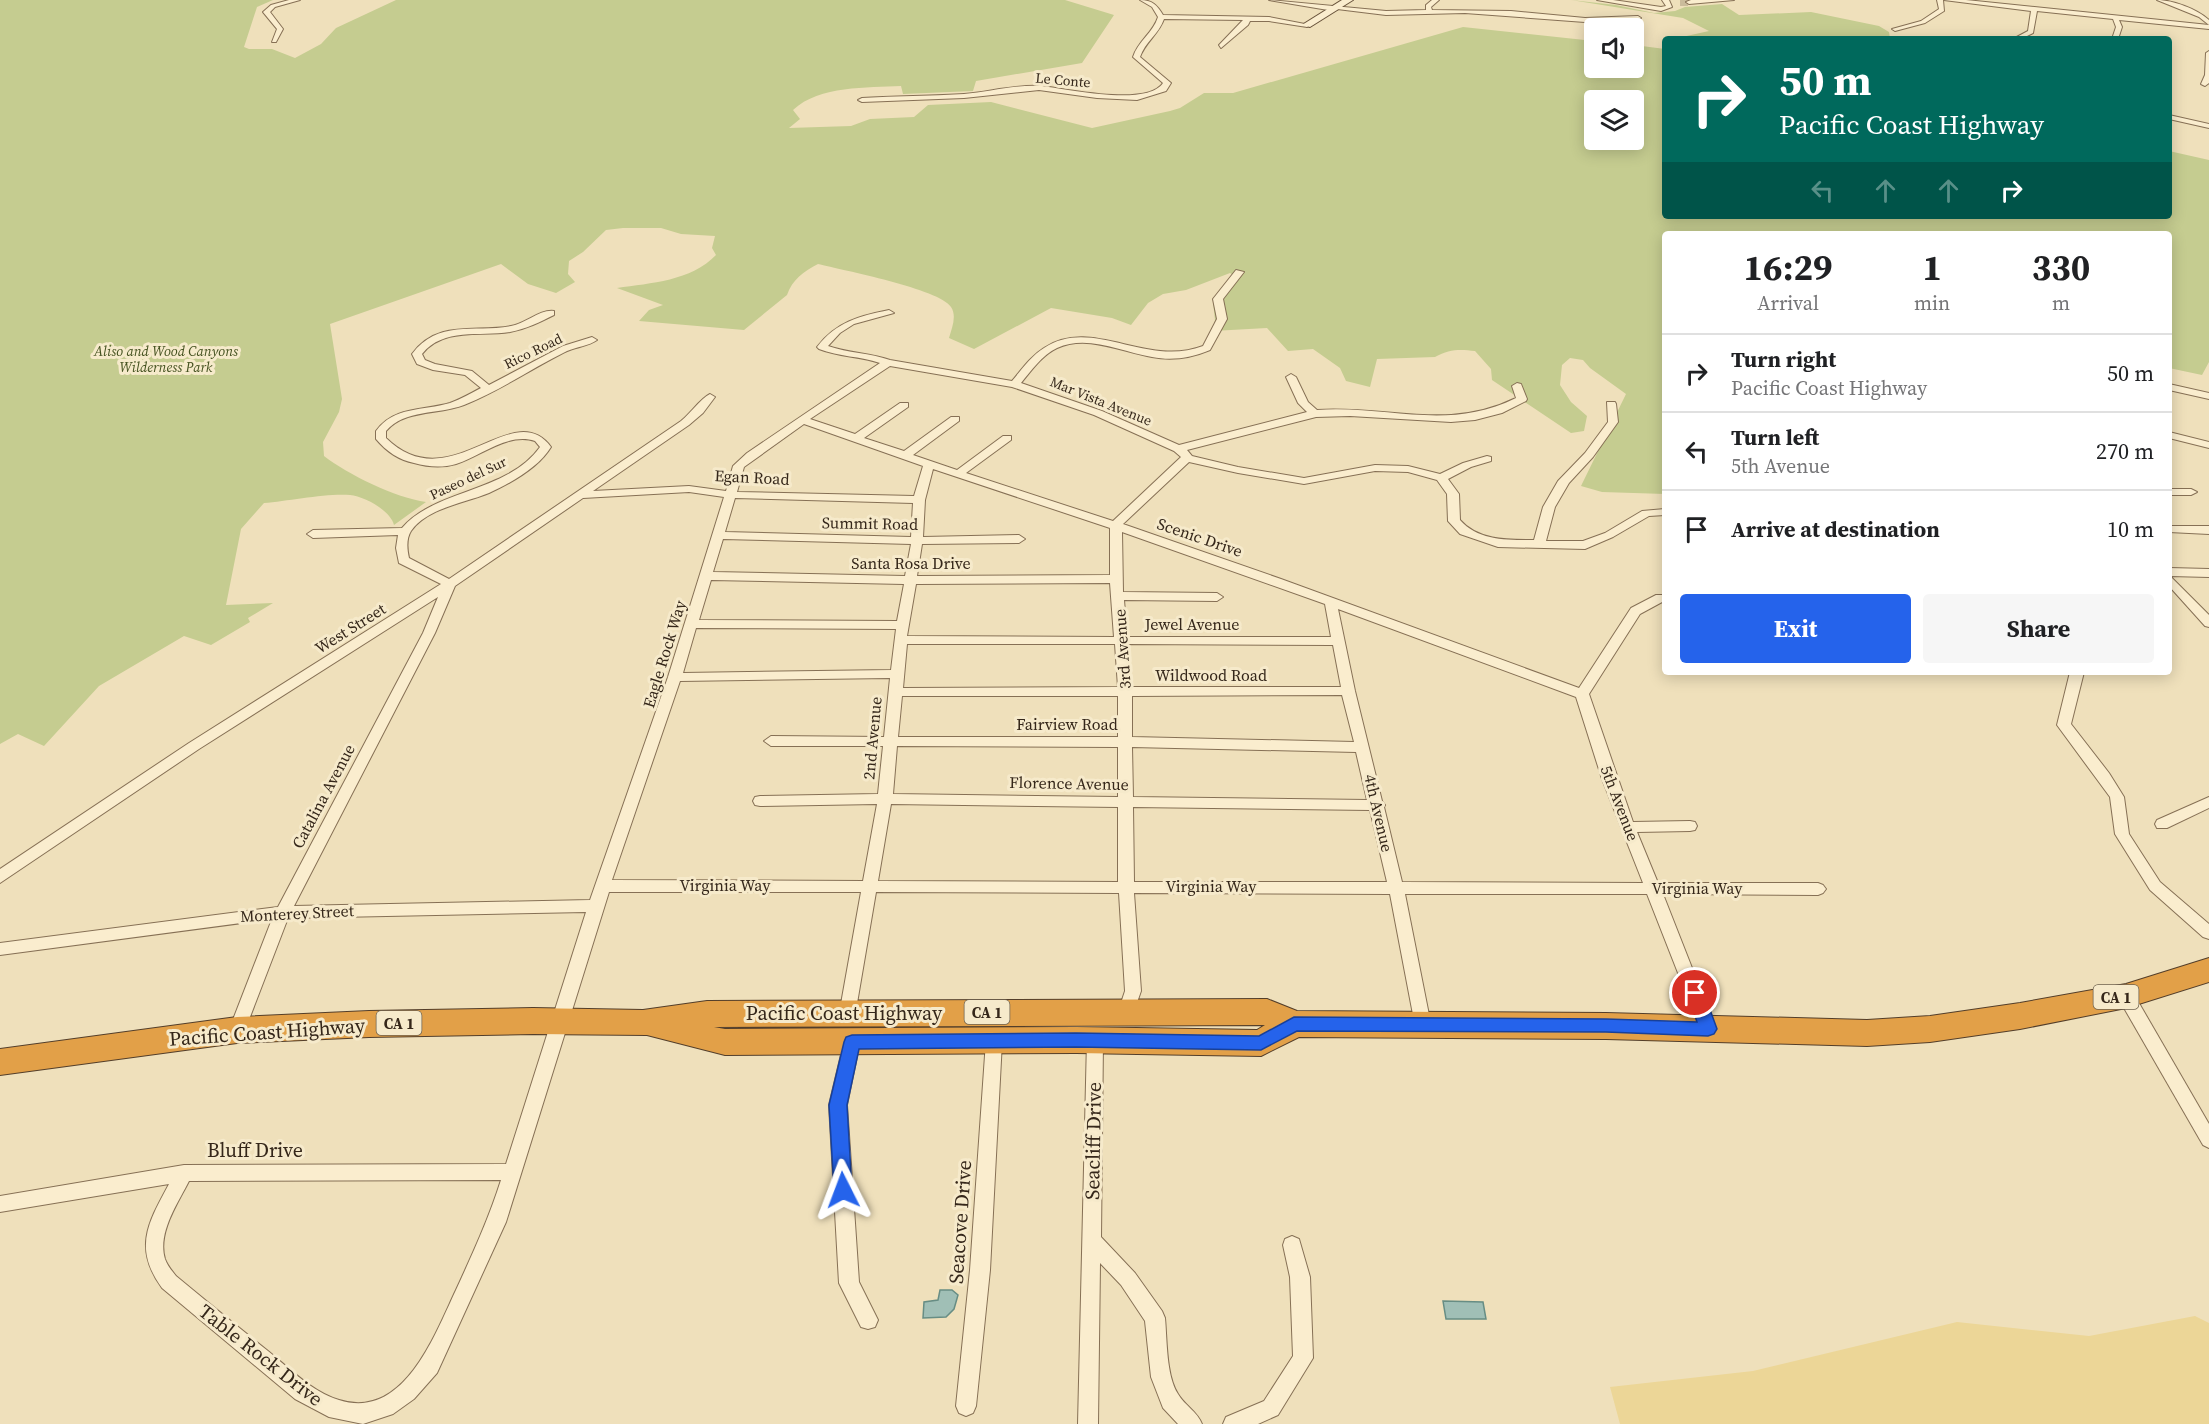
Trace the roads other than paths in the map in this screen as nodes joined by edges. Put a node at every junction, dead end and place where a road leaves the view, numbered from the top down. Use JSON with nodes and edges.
{"nodes":[{"id":1,"x":297,"y":0,"type":"edge"},
{"id":2,"x":1143,"y":0,"type":"edge"},
{"id":3,"x":1272,"y":0,"type":"edge"},
{"id":4,"x":1348,"y":0,"type":"edge"},
{"id":5,"x":1436,"y":0,"type":"edge"},
{"id":6,"x":1600,"y":0,"type":"edge"},
{"id":7,"x":1731,"y":0,"type":"edge"},
{"id":8,"x":1940,"y":0,"type":"edge"},
{"id":9,"x":1947,"y":0,"type":"edge"},
{"id":10,"x":2160,"y":0,"type":"edge"},
{"id":11,"x":1621,"y":1,"type":"edge"},
{"id":12,"x":1667,"y":1,"type":"edge"},
{"id":13,"x":1680,"y":2,"type":"dead end"},
{"id":14,"x":1689,"y":2,"type":"dead end"},
{"id":15,"x":1336,"y":8,"type":"junction"},
{"id":16,"x":2034,"y":10,"type":"junction"},
{"id":17,"x":1430,"y":13,"type":"junction"},
{"id":18,"x":1161,"y":17,"type":"junction"},
{"id":19,"x":2115,"y":17,"type":"junction"},
{"id":20,"x":1247,"y":19,"type":"junction"},
{"id":21,"x":1584,"y":20,"type":"edge"},
{"id":22,"x":1307,"y":25,"type":"joint"},
{"id":23,"x":2209,"y":25,"type":"edge"},
{"id":24,"x":1894,"y":28,"type":"dead end"},
{"id":25,"x":2022,"y":36,"type":"edge"},
{"id":26,"x":2116,"y":36,"type":"edge"},
{"id":27,"x":274,"y":41,"type":"dead end"},
{"id":28,"x":1221,"y":46,"type":"dead end"},
{"id":29,"x":2209,"y":52,"type":"edge"},
{"id":30,"x":2205,"y":84,"type":"dead end"},
{"id":31,"x":862,"y":100,"type":"dead end"},
{"id":32,"x":2172,"y":118,"type":"edge"},
{"id":33,"x":2209,"y":126,"type":"edge"},
{"id":34,"x":1239,"y":272,"type":"dead end"},
{"id":35,"x":551,"y":313,"type":"dead end"},
{"id":36,"x":889,"y":313,"type":"dead end"},
{"id":37,"x":592,"y":340,"type":"dead end"},
{"id":38,"x":888,"y":363,"type":"junction"},
{"id":39,"x":1291,"y":377,"type":"dead end"},
{"id":40,"x":1014,"y":384,"type":"junction"},
{"id":41,"x":1517,"y":386,"type":"dead end"},
{"id":42,"x":488,"y":388,"type":"junction"},
{"id":43,"x":2172,"y":388,"type":"edge"},
{"id":44,"x":2209,"y":396,"type":"edge"},
{"id":45,"x":710,"y":397,"type":"dead end"},
{"id":46,"x":1611,"y":404,"type":"dead end"},
{"id":47,"x":904,"y":405,"type":"dead end"},
{"id":48,"x":1315,"y":414,"type":"junction"},
{"id":49,"x":803,"y":420,"type":"junction"},
{"id":50,"x":955,"y":420,"type":"dead end"},
{"id":51,"x":2172,"y":436,"type":"edge"},
{"id":52,"x":857,"y":438,"type":"junction"},
{"id":53,"x":1007,"y":438,"type":"dead end"},
{"id":54,"x":2209,"y":445,"type":"edge"},
{"id":55,"x":1178,"y":449,"type":"junction"},
{"id":56,"x":906,"y":455,"type":"junction"},
{"id":57,"x":1187,"y":458,"type":"junction"},
{"id":58,"x":1487,"y":459,"type":"dead end"},
{"id":59,"x":929,"y":464,"type":"junction"},
{"id":60,"x":958,"y":474,"type":"junction"},
{"id":61,"x":1441,"y":478,"type":"junction"},
{"id":62,"x":2172,"y":492,"type":"edge"},
{"id":63,"x":2191,"y":492,"type":"dead end"},
{"id":64,"x":582,"y":495,"type":"junction"},
{"id":65,"x":732,"y":495,"type":"junction"},
{"id":66,"x":919,"y":500,"type":"junction"},
{"id":67,"x":1662,"y":512,"type":"edge"},
{"id":68,"x":1116,"y":525,"type":"junction"},
{"id":69,"x":2172,"y":529,"type":"edge"},
{"id":70,"x":2209,"y":530,"type":"edge"},
{"id":71,"x":405,"y":531,"type":"junction"},
{"id":72,"x":314,"y":534,"type":"dead end"},
{"id":73,"x":720,"y":535,"type":"junction"},
{"id":74,"x":1019,"y":538,"type":"dead end"},
{"id":75,"x":917,"y":541,"type":"junction"},
{"id":76,"x":1539,"y":543,"type":"junction"},
{"id":77,"x":2172,"y":572,"type":"edge"},
{"id":78,"x":2209,"y":573,"type":"edge"},
{"id":79,"x":706,"y":576,"type":"junction"},
{"id":80,"x":1116,"y":579,"type":"junction"},
{"id":81,"x":909,"y":580,"type":"junction"},
{"id":82,"x":2172,"y":582,"type":"edge"},
{"id":83,"x":450,"y":584,"type":"junction"},
{"id":84,"x":1119,"y":596,"type":"junction"},
{"id":85,"x":1217,"y":597,"type":"dead end"},
{"id":86,"x":1660,"y":598,"type":"dead end"},
{"id":87,"x":1331,"y":603,"type":"junction"},
{"id":88,"x":2207,"y":618,"type":"edge"},
{"id":89,"x":691,"y":624,"type":"junction"},
{"id":90,"x":902,"y":625,"type":"junction"},
{"id":91,"x":900,"y":640,"type":"junction"},
{"id":92,"x":1122,"y":640,"type":"junction"},
{"id":93,"x":1339,"y":641,"type":"junction"},
{"id":94,"x":896,"y":674,"type":"junction"},
{"id":95,"x":2077,"y":675,"type":"edge"},
{"id":96,"x":675,"y":677,"type":"junction"},
{"id":97,"x":1348,"y":690,"type":"junction"},
{"id":98,"x":895,"y":692,"type":"junction"},
{"id":99,"x":1125,"y":692,"type":"junction"},
{"id":100,"x":1582,"y":694,"type":"junction"},
{"id":101,"x":771,"y":741,"type":"dead end"},
{"id":102,"x":890,"y":741,"type":"junction"},
{"id":103,"x":1126,"y":742,"type":"junction"},
{"id":104,"x":1363,"y":747,"type":"junction"},
{"id":105,"x":885,"y":799,"type":"junction"},
{"id":106,"x":760,"y":801,"type":"dead end"},
{"id":107,"x":1127,"y":802,"type":"junction"},
{"id":108,"x":2209,"y":802,"type":"edge"},
{"id":109,"x":1378,"y":806,"type":"junction"},
{"id":110,"x":2162,"y":824,"type":"dead end"},
{"id":111,"x":1690,"y":826,"type":"dead end"},
{"id":112,"x":1629,"y":827,"type":"junction"},
{"id":113,"x":0,"y":877,"type":"edge"},
{"id":114,"x":604,"y":886,"type":"junction"},
{"id":115,"x":871,"y":886,"type":"junction"},
{"id":116,"x":1126,"y":886,"type":"junction"},
{"id":117,"x":1396,"y":887,"type":"junction"},
{"id":118,"x":1652,"y":887,"type":"junction"},
{"id":119,"x":1818,"y":889,"type":"dead end"},
{"id":120,"x":597,"y":906,"type":"junction"},
{"id":121,"x":284,"y":912,"type":"junction"},
{"id":122,"x":2209,"y":933,"type":"edge"},
{"id":123,"x":0,"y":949,"type":"edge"},
{"id":124,"x":2209,"y":970,"type":"edge"},
{"id":125,"x":2126,"y":996,"type":"junction"},
{"id":126,"x":1141,"y":1022,"type":"junction"},
{"id":127,"x":560,"y":1023,"type":"junction"},
{"id":128,"x":643,"y":1023,"type":"junction"},
{"id":129,"x":1423,"y":1025,"type":"junction"},
{"id":130,"x":850,"y":1029,"type":"junction"},
{"id":131,"x":1708,"y":1029,"type":"junction"},
{"id":132,"x":237,"y":1030,"type":"junction"},
{"id":133,"x":1095,"y":1040,"type":"junction"},
{"id":134,"x":984,"y":1041,"type":"junction"},
{"id":135,"x":0,"y":1062,"type":"edge"},
{"id":136,"x":2209,"y":1140,"type":"edge"},
{"id":137,"x":512,"y":1172,"type":"junction"},
{"id":138,"x":184,"y":1173,"type":"junction"},
{"id":139,"x":0,"y":1204,"type":"edge"},
{"id":140,"x":1092,"y":1241,"type":"junction"},
{"id":141,"x":1292,"y":1245,"type":"dead end"},
{"id":142,"x":868,"y":1320,"type":"dead end"},
{"id":143,"x":966,"y":1407,"type":"dead end"},
{"id":144,"x":1088,"y":1424,"type":"edge"},
{"id":145,"x":1192,"y":1424,"type":"edge"},
{"id":146,"x":1233,"y":1424,"type":"edge"}],
"edges":[{"from":1,"to":27,"type":"street"},
{"from":2,"to":18,"type":"street"},
{"from":3,"to":15,"type":"street"},
{"from":4,"to":15,"type":"street"},
{"from":5,"to":17,"type":"street"},
{"from":6,"to":11,"type":"street"},
{"from":7,"to":14,"type":"street"},
{"from":8,"to":24,"type":"street"},
{"from":9,"to":16,"type":"street"},
{"from":10,"to":23,"type":"street"},
{"from":11,"to":12,"type":"street"},
{"from":12,"to":13,"type":"street"},
{"from":15,"to":17,"type":"street"},
{"from":15,"to":22,"type":"street"},
{"from":16,"to":19,"type":"street"},
{"from":16,"to":25,"type":"street"},
{"from":17,"to":21,"type":"street"},
{"from":18,"to":20,"type":"street"},
{"from":18,"to":31,"type":"street","name":"Le Conte"},
{"from":19,"to":23,"type":"street"},
{"from":19,"to":26,"type":"street"},
{"from":20,"to":22,"type":"street"},
{"from":20,"to":28,"type":"street"},
{"from":29,"to":30,"type":"street"},
{"from":32,"to":33,"type":"street"},
{"from":34,"to":40,"type":"street"},
{"from":35,"to":42,"type":"street"},
{"from":36,"to":38,"type":"street","name":"Mar Vista Avenue"},
{"from":37,"to":42,"type":"street","name":"Rico Road"},
{"from":38,"to":40,"type":"street","name":"Mar Vista Avenue"},
{"from":38,"to":49,"type":"street","name":"Eagle Rock Way"},
{"from":39,"to":48,"type":"street"},
{"from":40,"to":55,"type":"street","name":"Mar Vista Avenue"},
{"from":41,"to":48,"type":"street"},
{"from":42,"to":71,"type":"street","name":"Paseo del Sur"},
{"from":43,"to":44,"type":"street"},
{"from":45,"to":64,"type":"street","name":"West Street"},
{"from":46,"to":76,"type":"street"},
{"from":47,"to":52,"type":"street"},
{"from":48,"to":55,"type":"street"},
{"from":49,"to":52,"type":"street","name":"Scenic Drive"},
{"from":49,"to":65,"type":"street","name":"Eagle Rock Way"},
{"from":50,"to":56,"type":"street"},
{"from":51,"to":54,"type":"street"},
{"from":52,"to":56,"type":"street","name":"Scenic Drive"},
{"from":53,"to":60,"type":"street"},
{"from":55,"to":57,"type":"street","name":"Mar Vista Avenue"},
{"from":56,"to":59,"type":"street","name":"Scenic Drive"},
{"from":57,"to":61,"type":"street"},
{"from":57,"to":68,"type":"street"},
{"from":58,"to":61,"type":"street"},
{"from":59,"to":60,"type":"street","name":"Scenic Drive"},
{"from":59,"to":66,"type":"street","name":"2nd Avenue"},
{"from":60,"to":68,"type":"street","name":"Scenic Drive"},
{"from":61,"to":76,"type":"street"},
{"from":62,"to":63,"type":"street"},
{"from":64,"to":65,"type":"street","name":"Egan Road"},
{"from":64,"to":83,"type":"street","name":"West Street"},
{"from":65,"to":66,"type":"street","name":"Egan Road"},
{"from":65,"to":73,"type":"street","name":"Eagle Rock Way"},
{"from":66,"to":75,"type":"street","name":"2nd Avenue"},
{"from":67,"to":76,"type":"street"},
{"from":68,"to":80,"type":"street","name":"3rd Avenue"},
{"from":68,"to":87,"type":"street","name":"Scenic Drive"},
{"from":69,"to":70,"type":"street"},
{"from":71,"to":72,"type":"street"},
{"from":71,"to":83,"type":"street"},
{"from":73,"to":75,"type":"street","name":"Summit Road"},
{"from":73,"to":79,"type":"street","name":"Eagle Rock Way"},
{"from":74,"to":75,"type":"street","name":"Summit Road"},
{"from":75,"to":81,"type":"street","name":"2nd Avenue"},
{"from":77,"to":78,"type":"street"},
{"from":79,"to":81,"type":"street","name":"Santa Rosa Drive"},
{"from":79,"to":89,"type":"street","name":"Eagle Rock Way"},
{"from":80,"to":81,"type":"street","name":"Santa Rosa Drive"},
{"from":80,"to":84,"type":"street","name":"3rd Avenue"},
{"from":81,"to":90,"type":"street","name":"2nd Avenue"},
{"from":82,"to":88,"type":"street"},
{"from":83,"to":113,"type":"street","name":"West Street"},
{"from":83,"to":121,"type":"street","name":"Catalina Avenue"},
{"from":84,"to":85,"type":"street"},
{"from":84,"to":92,"type":"street","name":"3rd Avenue"},
{"from":86,"to":100,"type":"street"},
{"from":87,"to":93,"type":"street","name":"4th Avenue"},
{"from":87,"to":100,"type":"street","name":"Scenic Drive"},
{"from":89,"to":90,"type":"street"},
{"from":89,"to":96,"type":"street","name":"Eagle Rock Way"},
{"from":90,"to":91,"type":"street","name":"2nd Avenue"},
{"from":91,"to":92,"type":"street","name":"Jewel Avenue"},
{"from":91,"to":94,"type":"street","name":"2nd Avenue"},
{"from":92,"to":93,"type":"street","name":"Jewel Avenue"},
{"from":92,"to":99,"type":"street","name":"3rd Avenue"},
{"from":93,"to":97,"type":"street","name":"4th Avenue"},
{"from":94,"to":96,"type":"street"},
{"from":94,"to":98,"type":"street","name":"2nd Avenue"},
{"from":95,"to":122,"type":"street"},
{"from":96,"to":114,"type":"street","name":"Eagle Rock Way"},
{"from":97,"to":99,"type":"street","name":"Wildwood Road"},
{"from":97,"to":104,"type":"street","name":"4th Avenue"},
{"from":98,"to":99,"type":"street","name":"Wildwood Road"},
{"from":98,"to":102,"type":"street","name":"2nd Avenue"},
{"from":99,"to":103,"type":"street","name":"3rd Avenue"},
{"from":100,"to":112,"type":"street","name":"5th Avenue"},
{"from":101,"to":102,"type":"street","name":"Fairview Road"},
{"from":102,"to":103,"type":"street","name":"Fairview Road"},
{"from":102,"to":105,"type":"street","name":"2nd Avenue"},
{"from":103,"to":104,"type":"street","name":"Fairview Road"},
{"from":103,"to":107,"type":"street","name":"3rd Avenue"},
{"from":104,"to":109,"type":"street","name":"4th Avenue"},
{"from":105,"to":106,"type":"street","name":"Florence Avenue"},
{"from":105,"to":107,"type":"street","name":"Florence Avenue"},
{"from":105,"to":115,"type":"street","name":"2nd Avenue"},
{"from":107,"to":109,"type":"street","name":"Florence Avenue"},
{"from":107,"to":116,"type":"street","name":"3rd Avenue"},
{"from":108,"to":110,"type":"street"},
{"from":109,"to":117,"type":"street","name":"4th Avenue"},
{"from":111,"to":112,"type":"street"},
{"from":112,"to":118,"type":"street","name":"5th Avenue"},
{"from":114,"to":115,"type":"street","name":"Virginia Way"},
{"from":114,"to":120,"type":"street","name":"Eagle Rock Way"},
{"from":115,"to":116,"type":"street","name":"Virginia Way"},
{"from":115,"to":130,"type":"street","name":"2nd Avenue"},
{"from":116,"to":117,"type":"street","name":"Virginia Way"},
{"from":116,"to":126,"type":"street","name":"3rd Avenue"},
{"from":117,"to":118,"type":"street","name":"Virginia Way"},
{"from":117,"to":129,"type":"street","name":"4th Avenue"},
{"from":118,"to":119,"type":"street","name":"Virginia Way"},
{"from":118,"to":131,"type":"street","name":"5th Avenue"},
{"from":120,"to":121,"type":"street","name":"Monterey Street"},
{"from":120,"to":127,"type":"street","name":"Eagle Rock Way"},
{"from":121,"to":123,"type":"street","name":"Monterey Street"},
{"from":121,"to":132,"type":"street","name":"Catalina Avenue"},
{"from":124,"to":125,"type":"highway","name":"Pacific Coast Highway","number":"CA 1"},
{"from":125,"to":131,"type":"highway","name":"Pacific Coast Highway","number":"CA 1"},
{"from":125,"to":136,"type":"street"},
{"from":126,"to":129,"type":"highway","name":"Pacific Coast Highway","number":"CA 1"},
{"from":126,"to":130,"type":"highway","name":"Pacific Coast Highway","number":"CA 1"},
{"from":126,"to":133,"type":"highway","name":"Pacific Coast Highway","number":"CA 1"},
{"from":126,"to":134,"type":"highway"},
{"from":127,"to":128,"type":"highway","name":"Pacific Coast Highway","number":"CA 1"},
{"from":127,"to":132,"type":"highway","name":"Pacific Coast Highway","number":"CA 1"},
{"from":127,"to":137,"type":"street","name":"Table Rock Drive"},
{"from":128,"to":130,"type":"highway","name":"Pacific Coast Highway","number":"CA 1"},
{"from":128,"to":130,"type":"highway","name":"Pacific Coast Highway","number":"CA 1"},
{"from":129,"to":131,"type":"highway","name":"Pacific Coast Highway","number":"CA 1"},
{"from":130,"to":134,"type":"highway","name":"Pacific Coast Highway","number":"CA 1"},
{"from":130,"to":142,"type":"street","name":"2nd Avenue"},
{"from":132,"to":135,"type":"highway","name":"Pacific Coast Highway","number":"CA 1"},
{"from":133,"to":134,"type":"highway","name":"Pacific Coast Highway","number":"CA 1"},
{"from":133,"to":140,"type":"street","name":"Seacliff Drive"},
{"from":134,"to":143,"type":"street","name":"Seacove Drive"},
{"from":137,"to":138,"type":"street","name":"Bluff Drive"},
{"from":137,"to":138,"type":"street","name":"Table Rock Drive"},
{"from":138,"to":139,"type":"street","name":"Bluff Drive"},
{"from":140,"to":144,"type":"street","name":"Seacliff Drive"},
{"from":140,"to":145,"type":"street"},
{"from":141,"to":146,"type":"street"}]}
